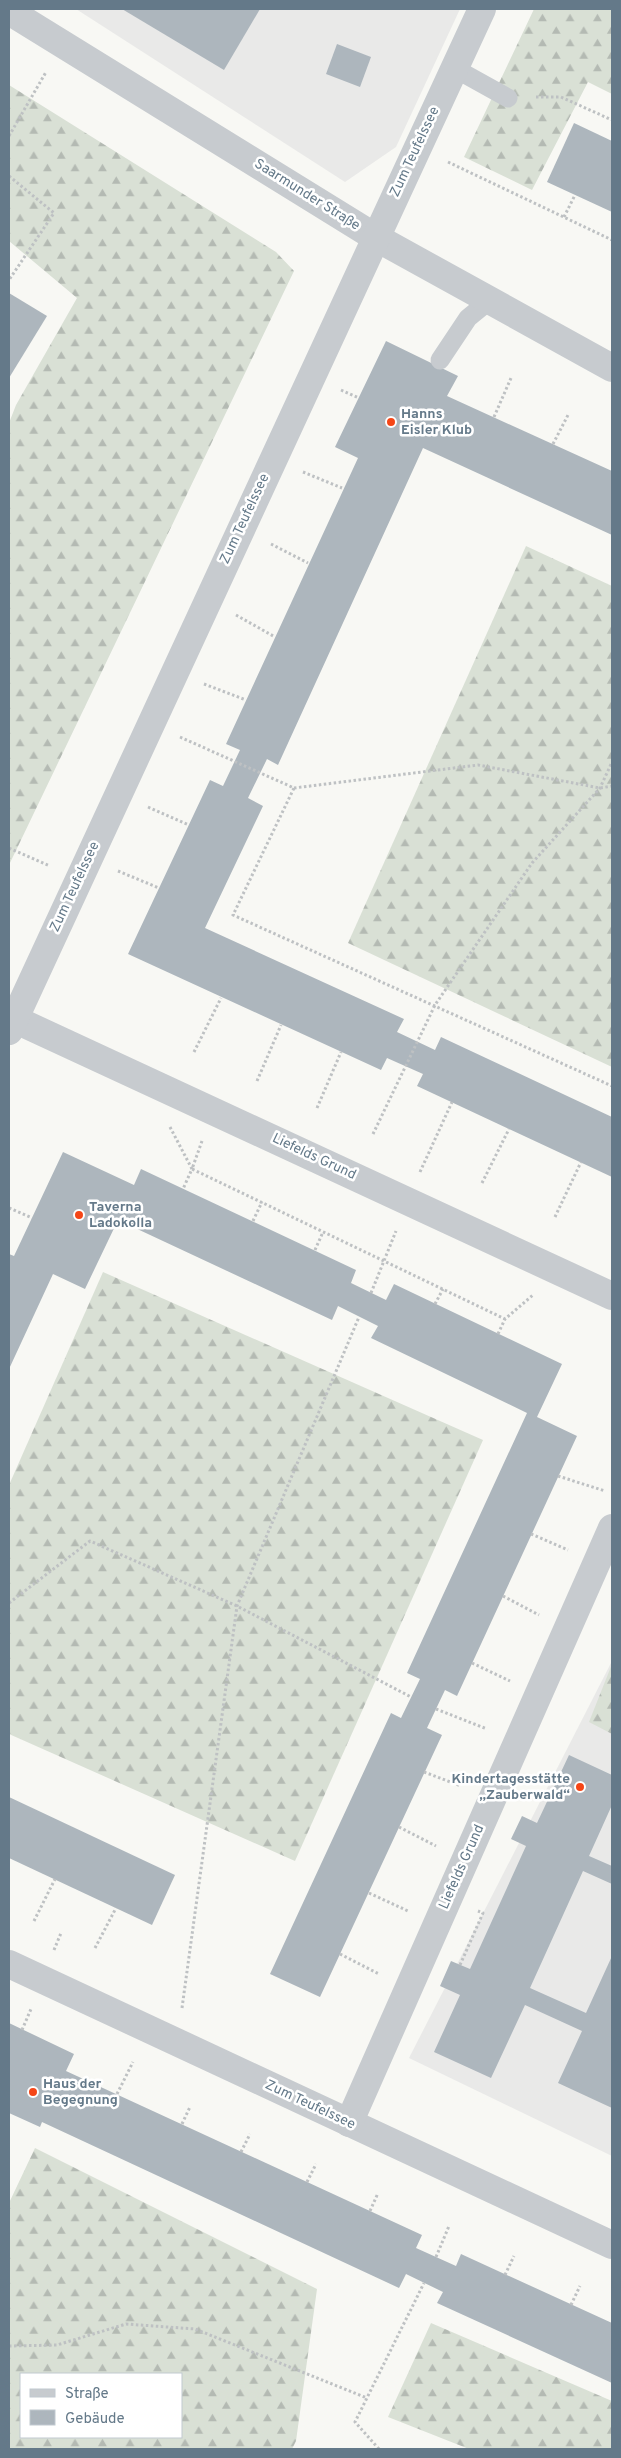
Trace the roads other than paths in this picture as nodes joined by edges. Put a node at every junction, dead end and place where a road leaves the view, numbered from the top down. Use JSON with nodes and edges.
{"nodes":[{"id":1,"x":482,"y":9,"type":"edge"},
{"id":2,"x":9,"y":11,"type":"edge"},
{"id":3,"x":454,"y":68,"type":"junction"},
{"id":4,"x":508,"y":98,"type":"road end"},
{"id":5,"x":375,"y":237,"type":"junction"},
{"id":6,"x":490,"y":300,"type":"junction"},
{"id":7,"x":440,"y":360,"type":"dead end"},
{"id":8,"x":612,"y":368,"type":"edge"},
{"id":9,"x":12,"y":1025,"type":"edge"},
{"id":10,"x":612,"y":1296,"type":"edge"},
{"id":11,"x":612,"y":1528,"type":"edge"},
{"id":12,"x":9,"y":1964,"type":"edge"},
{"id":13,"x":349,"y":2123,"type":"junction"},
{"id":14,"x":612,"y":2245,"type":"edge"}],
"edges":[{"from":1,"to":3,"type":"street","name":"Zum Teufelssee"},
{"from":2,"to":5,"type":"street","name":"Saarmunder Straße"},
{"from":3,"to":4,"type":"lane"},
{"from":3,"to":5,"type":"street","name":"Zum Teufelssee"},
{"from":5,"to":6,"type":"street","name":"Saarmunder Straße"},
{"from":5,"to":9,"type":"street","name":"Zum Teufelssee"},
{"from":6,"to":7,"type":"lane"},
{"from":6,"to":8,"type":"street","name":"Saarmunder Straße"},
{"from":9,"to":10,"type":"street","name":"Liefelds Grund"},
{"from":11,"to":13,"type":"street","name":"Liefelds Grund"},
{"from":12,"to":13,"type":"street","name":"Zum Teufelssee"},
{"from":13,"to":14,"type":"street","name":"Zum Teufelssee"}]}
